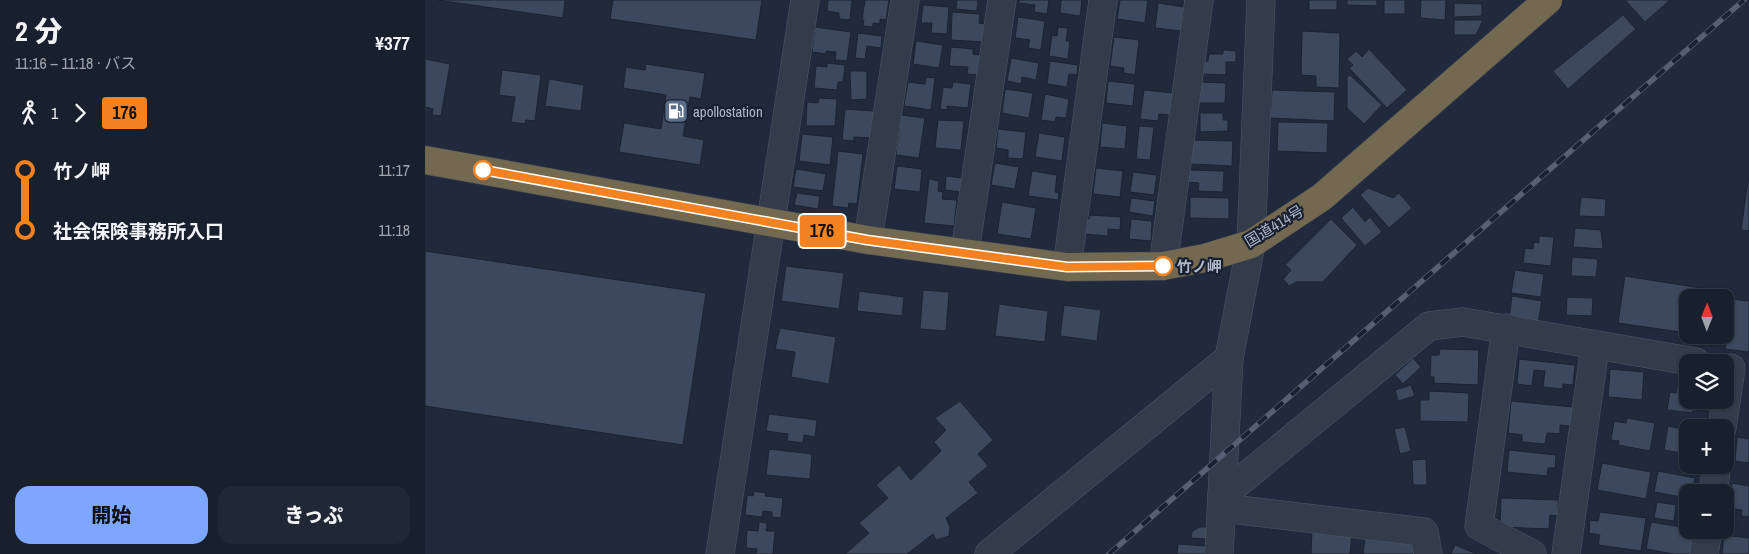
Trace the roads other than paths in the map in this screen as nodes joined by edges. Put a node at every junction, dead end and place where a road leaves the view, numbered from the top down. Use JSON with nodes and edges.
{"nodes":[{"id":1,"x":805,"y":0,"type":"edge"},
{"id":2,"x":905,"y":0,"type":"edge"},
{"id":3,"x":1001,"y":0,"type":"edge"},
{"id":4,"x":1103,"y":0,"type":"edge"},
{"id":5,"x":1199,"y":0,"type":"edge"},
{"id":6,"x":1261,"y":0,"type":"edge"},
{"id":7,"x":1548,"y":0,"type":"edge"},
{"id":8,"x":425,"y":160,"type":"edge"},
{"id":9,"x":771,"y":221,"type":"junction"},
{"id":10,"x":867,"y":240,"type":"junction"},
{"id":11,"x":1251,"y":244,"type":"junction"},
{"id":12,"x":965,"y":252,"type":"junction"},
{"id":13,"x":1163,"y":266,"type":"junction"},
{"id":14,"x":1067,"y":267,"type":"junction"},
{"id":15,"x":1506,"y":328,"type":"junction"},
{"id":16,"x":1595,"y":346,"type":"junction"},
{"id":17,"x":1229,"y":358,"type":"junction"},
{"id":18,"x":1679,"y":359,"type":"edge"},
{"id":19,"x":1735,"y":368,"type":"edge"},
{"id":20,"x":1724,"y":419,"type":"edge"},
{"id":21,"x":1222,"y":502,"type":"junction"},
{"id":22,"x":1706,"y":539,"type":"edge"},
{"id":23,"x":720,"y":554,"type":"edge"},
{"id":24,"x":989,"y":554,"type":"edge"},
{"id":25,"x":1219,"y":554,"type":"edge"},
{"id":26,"x":1428,"y":554,"type":"edge"},
{"id":27,"x":1532,"y":554,"type":"edge"},
{"id":28,"x":1566,"y":554,"type":"edge"},
{"id":29,"x":1704,"y":554,"type":"edge"}],
"edges":[{"from":1,"to":9,"type":"street"},
{"from":2,"to":10,"type":"street"},
{"from":3,"to":12,"type":"street"},
{"from":4,"to":14,"type":"street"},
{"from":5,"to":13,"type":"street"},
{"from":6,"to":11,"type":"street"},
{"from":7,"to":11,"type":"highway","name":"国道414号"},
{"from":8,"to":9,"type":"highway","name":"国道414号"},
{"from":9,"to":10,"type":"highway","name":"国道414号"},
{"from":9,"to":23,"type":"street"},
{"from":10,"to":12,"type":"highway","name":"国道414号"},
{"from":11,"to":13,"type":"highway","name":"国道414号"},
{"from":11,"to":17,"type":"street"},
{"from":12,"to":14,"type":"highway","name":"国道414号"},
{"from":13,"to":14,"type":"highway","name":"国道414号"},
{"from":15,"to":16,"type":"street"},
{"from":15,"to":21,"type":"street"},
{"from":15,"to":27,"type":"street"},
{"from":16,"to":18,"type":"street"},
{"from":16,"to":28,"type":"street"},
{"from":17,"to":21,"type":"street"},
{"from":17,"to":24,"type":"street"},
{"from":19,"to":20,"type":"street"},
{"from":21,"to":25,"type":"street"},
{"from":21,"to":26,"type":"street"},
{"from":22,"to":29,"type":"street"}]}
